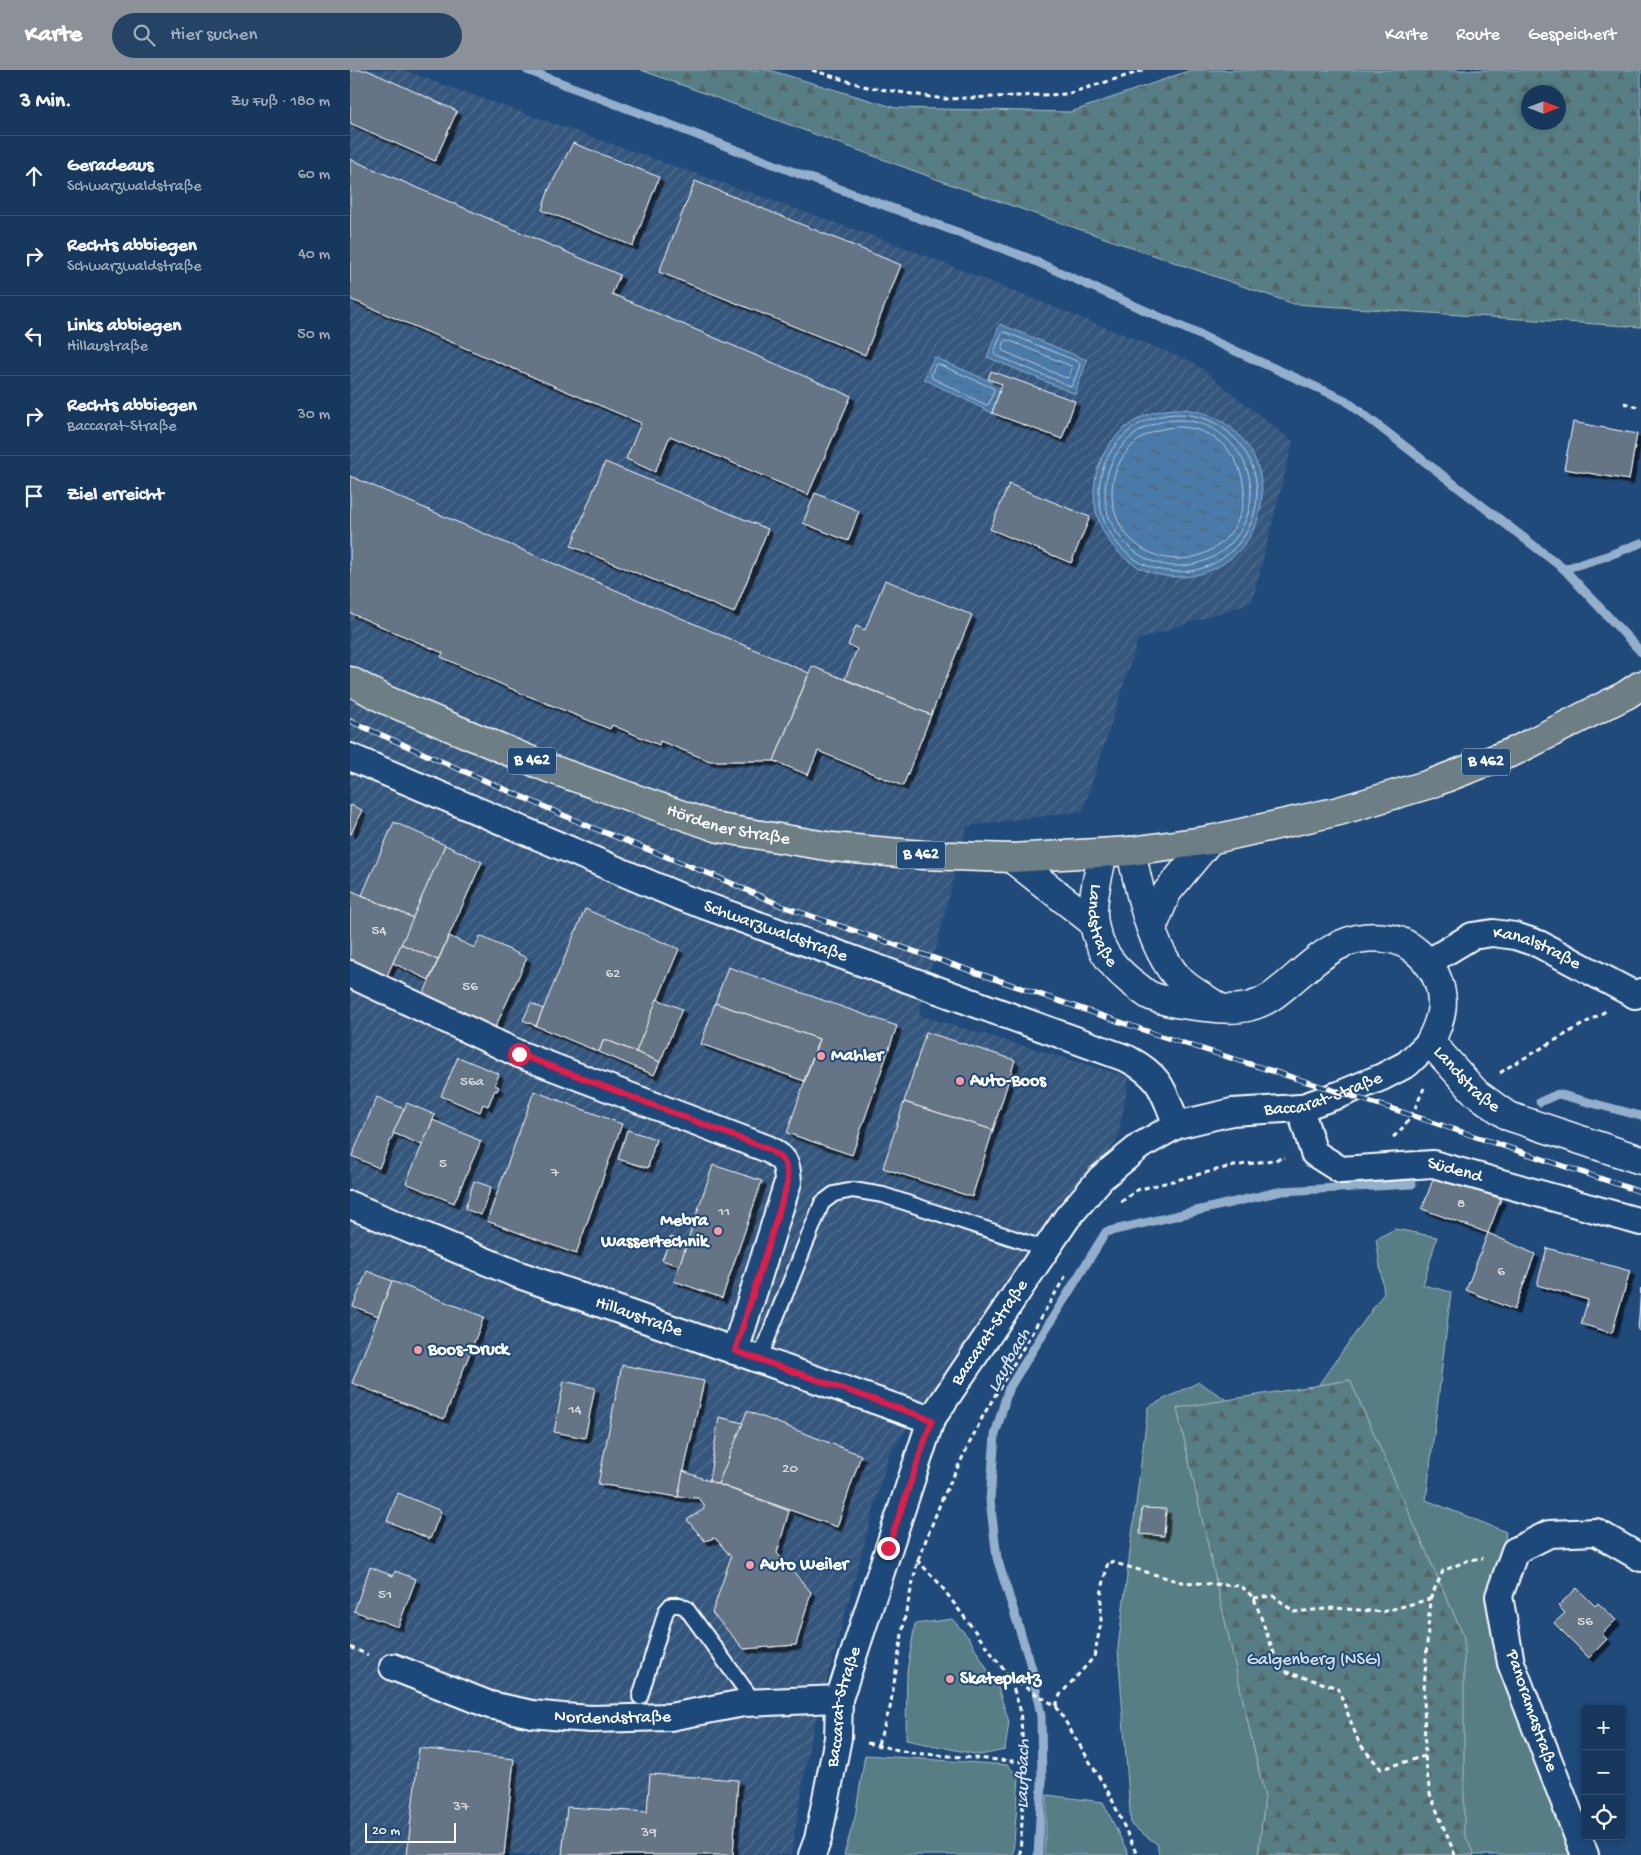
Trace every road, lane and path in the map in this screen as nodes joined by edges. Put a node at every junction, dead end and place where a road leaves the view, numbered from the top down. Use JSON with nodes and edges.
{"nodes":[{"id":1,"x":812,"y":70,"type":"edge"},
{"id":2,"x":1145,"y":70,"type":"edge"},
{"id":3,"x":1624,"y":403,"type":"dead end"},
{"id":4,"x":1641,"y":408,"type":"edge"},
{"id":5,"x":350,"y":681,"type":"edge"},
{"id":6,"x":1633,"y":690,"type":"edge"},
{"id":7,"x":350,"y":757,"type":"edge"},
{"id":8,"x":1210,"y":840,"type":"junction"},
{"id":9,"x":1131,"y":851,"type":"junction"},
{"id":10,"x":1103,"y":853,"type":"junction"},
{"id":11,"x":1011,"y":858,"type":"junction"},
{"id":12,"x":1094,"y":924,"type":"junction"},
{"id":13,"x":1152,"y":929,"type":"junction"},
{"id":14,"x":1429,"y":962,"type":"junction"},
{"id":15,"x":350,"y":974,"type":"edge"},
{"id":16,"x":1638,"y":993,"type":"edge"},
{"id":17,"x":1222,"y":1009,"type":"junction"},
{"id":18,"x":1438,"y":1052,"type":"junction"},
{"id":19,"x":1476,"y":1093,"type":"junction"},
{"id":20,"x":1300,"y":1108,"type":"junction"},
{"id":21,"x":1177,"y":1125,"type":"junction"},
{"id":22,"x":1387,"y":1141,"type":"dead end"},
{"id":23,"x":1314,"y":1153,"type":"junction"},
{"id":24,"x":1641,"y":1160,"type":"edge"},
{"id":25,"x":350,"y":1204,"type":"edge"},
{"id":26,"x":1117,"y":1205,"type":"dead end"},
{"id":27,"x":1641,"y":1222,"type":"edge"},
{"id":28,"x":1046,"y":1249,"type":"junction"},
{"id":29,"x":1069,"y":1270,"type":"dead end"},
{"id":30,"x":747,"y":1355,"type":"junction"},
{"id":31,"x":932,"y":1420,"type":"junction"},
{"id":32,"x":1515,"y":1551,"type":"junction"},
{"id":33,"x":1641,"y":1558,"type":"edge"},
{"id":34,"x":918,"y":1560,"type":"junction"},
{"id":35,"x":1254,"y":1598,"type":"junction"},
{"id":36,"x":1430,"y":1599,"type":"junction"},
{"id":37,"x":393,"y":1667,"type":"dead end"},
{"id":38,"x":1010,"y":1678,"type":"junction"},
{"id":39,"x":640,"y":1697,"type":"dead end"},
{"id":40,"x":839,"y":1699,"type":"junction"},
{"id":41,"x":755,"y":1703,"type":"junction"},
{"id":42,"x":1056,"y":1706,"type":"junction"},
{"id":43,"x":1425,"y":1756,"type":"junction"},
{"id":44,"x":1024,"y":1762,"type":"junction"},
{"id":45,"x":812,"y":1855,"type":"edge"},
{"id":46,"x":1020,"y":1855,"type":"edge"},
{"id":47,"x":1137,"y":1855,"type":"edge"},
{"id":48,"x":1455,"y":1855,"type":"edge"},
{"id":49,"x":1585,"y":1855,"type":"edge"}],
"edges":[{"from":1,"to":2,"type":"path"},
{"from":3,"to":4,"type":"path"},
{"from":5,"to":11,"type":"main road","name":"Hördener Straße","number":"B 462"},
{"from":6,"to":8,"type":"main road","number":"B 462"},
{"from":7,"to":21,"type":"street","name":"Schwarzwaldstraße"},
{"from":8,"to":9,"type":"main road","number":"B 462"},
{"from":8,"to":13,"type":"street"},
{"from":9,"to":10,"type":"main road","name":"Hördener Straße","number":"B 462"},
{"from":9,"to":13,"type":"street","name":"Landstraße"},
{"from":10,"to":11,"type":"main road","name":"Hördener Straße","number":"B 462"},
{"from":10,"to":12,"type":"street","name":"Landstraße"},
{"from":11,"to":12,"type":"street"},
{"from":12,"to":17,"type":"street","name":"Landstraße"},
{"from":13,"to":17,"type":"street","name":"Landstraße"},
{"from":14,"to":16,"type":"street","name":"Kanalstraße"},
{"from":14,"to":17,"type":"street","name":"Landstraße"},
{"from":14,"to":18,"type":"street","name":"Landstraße"},
{"from":15,"to":30,"type":"street"},
{"from":16,"to":19,"type":"path"},
{"from":18,"to":19,"type":"street","name":"Landstraße"},
{"from":18,"to":20,"type":"street","name":"Baccarat-Straße"},
{"from":18,"to":22,"type":"path"},
{"from":19,"to":24,"type":"street","name":"Landstraße"},
{"from":20,"to":21,"type":"street","name":"Baccarat-Straße"},
{"from":20,"to":23,"type":"street"},
{"from":21,"to":28,"type":"street","name":"Baccarat-Straße"},
{"from":23,"to":26,"type":"path"},
{"from":23,"to":27,"type":"street","name":"Südend"},
{"from":25,"to":30,"type":"street","name":"Hillaustraße"},
{"from":28,"to":30,"type":"lane"},
{"from":28,"to":31,"type":"street","name":"Baccarat-Straße"},
{"from":29,"to":34,"type":"path"},
{"from":30,"to":31,"type":"street","name":"Hillaustraße"},
{"from":31,"to":40,"type":"street","name":"Baccarat-Straße"},
{"from":32,"to":33,"type":"street"},
{"from":32,"to":36,"type":"path"},
{"from":32,"to":49,"type":"street","name":"Panoramastraße"},
{"from":34,"to":38,"type":"path"},
{"from":34,"to":44,"type":"path"},
{"from":35,"to":36,"type":"path"},
{"from":35,"to":42,"type":"path"},
{"from":35,"to":43,"type":"path"},
{"from":36,"to":43,"type":"path"},
{"from":37,"to":41,"type":"street","name":"Nordendstraße"},
{"from":38,"to":42,"type":"path"},
{"from":38,"to":44,"type":"path"},
{"from":39,"to":41,"type":"lane"},
{"from":40,"to":41,"type":"street","name":"Nordendstraße"},
{"from":40,"to":45,"type":"street","name":"Baccarat-Straße"},
{"from":42,"to":47,"type":"path"},
{"from":43,"to":48,"type":"path"},
{"from":44,"to":46,"type":"path"}]}
